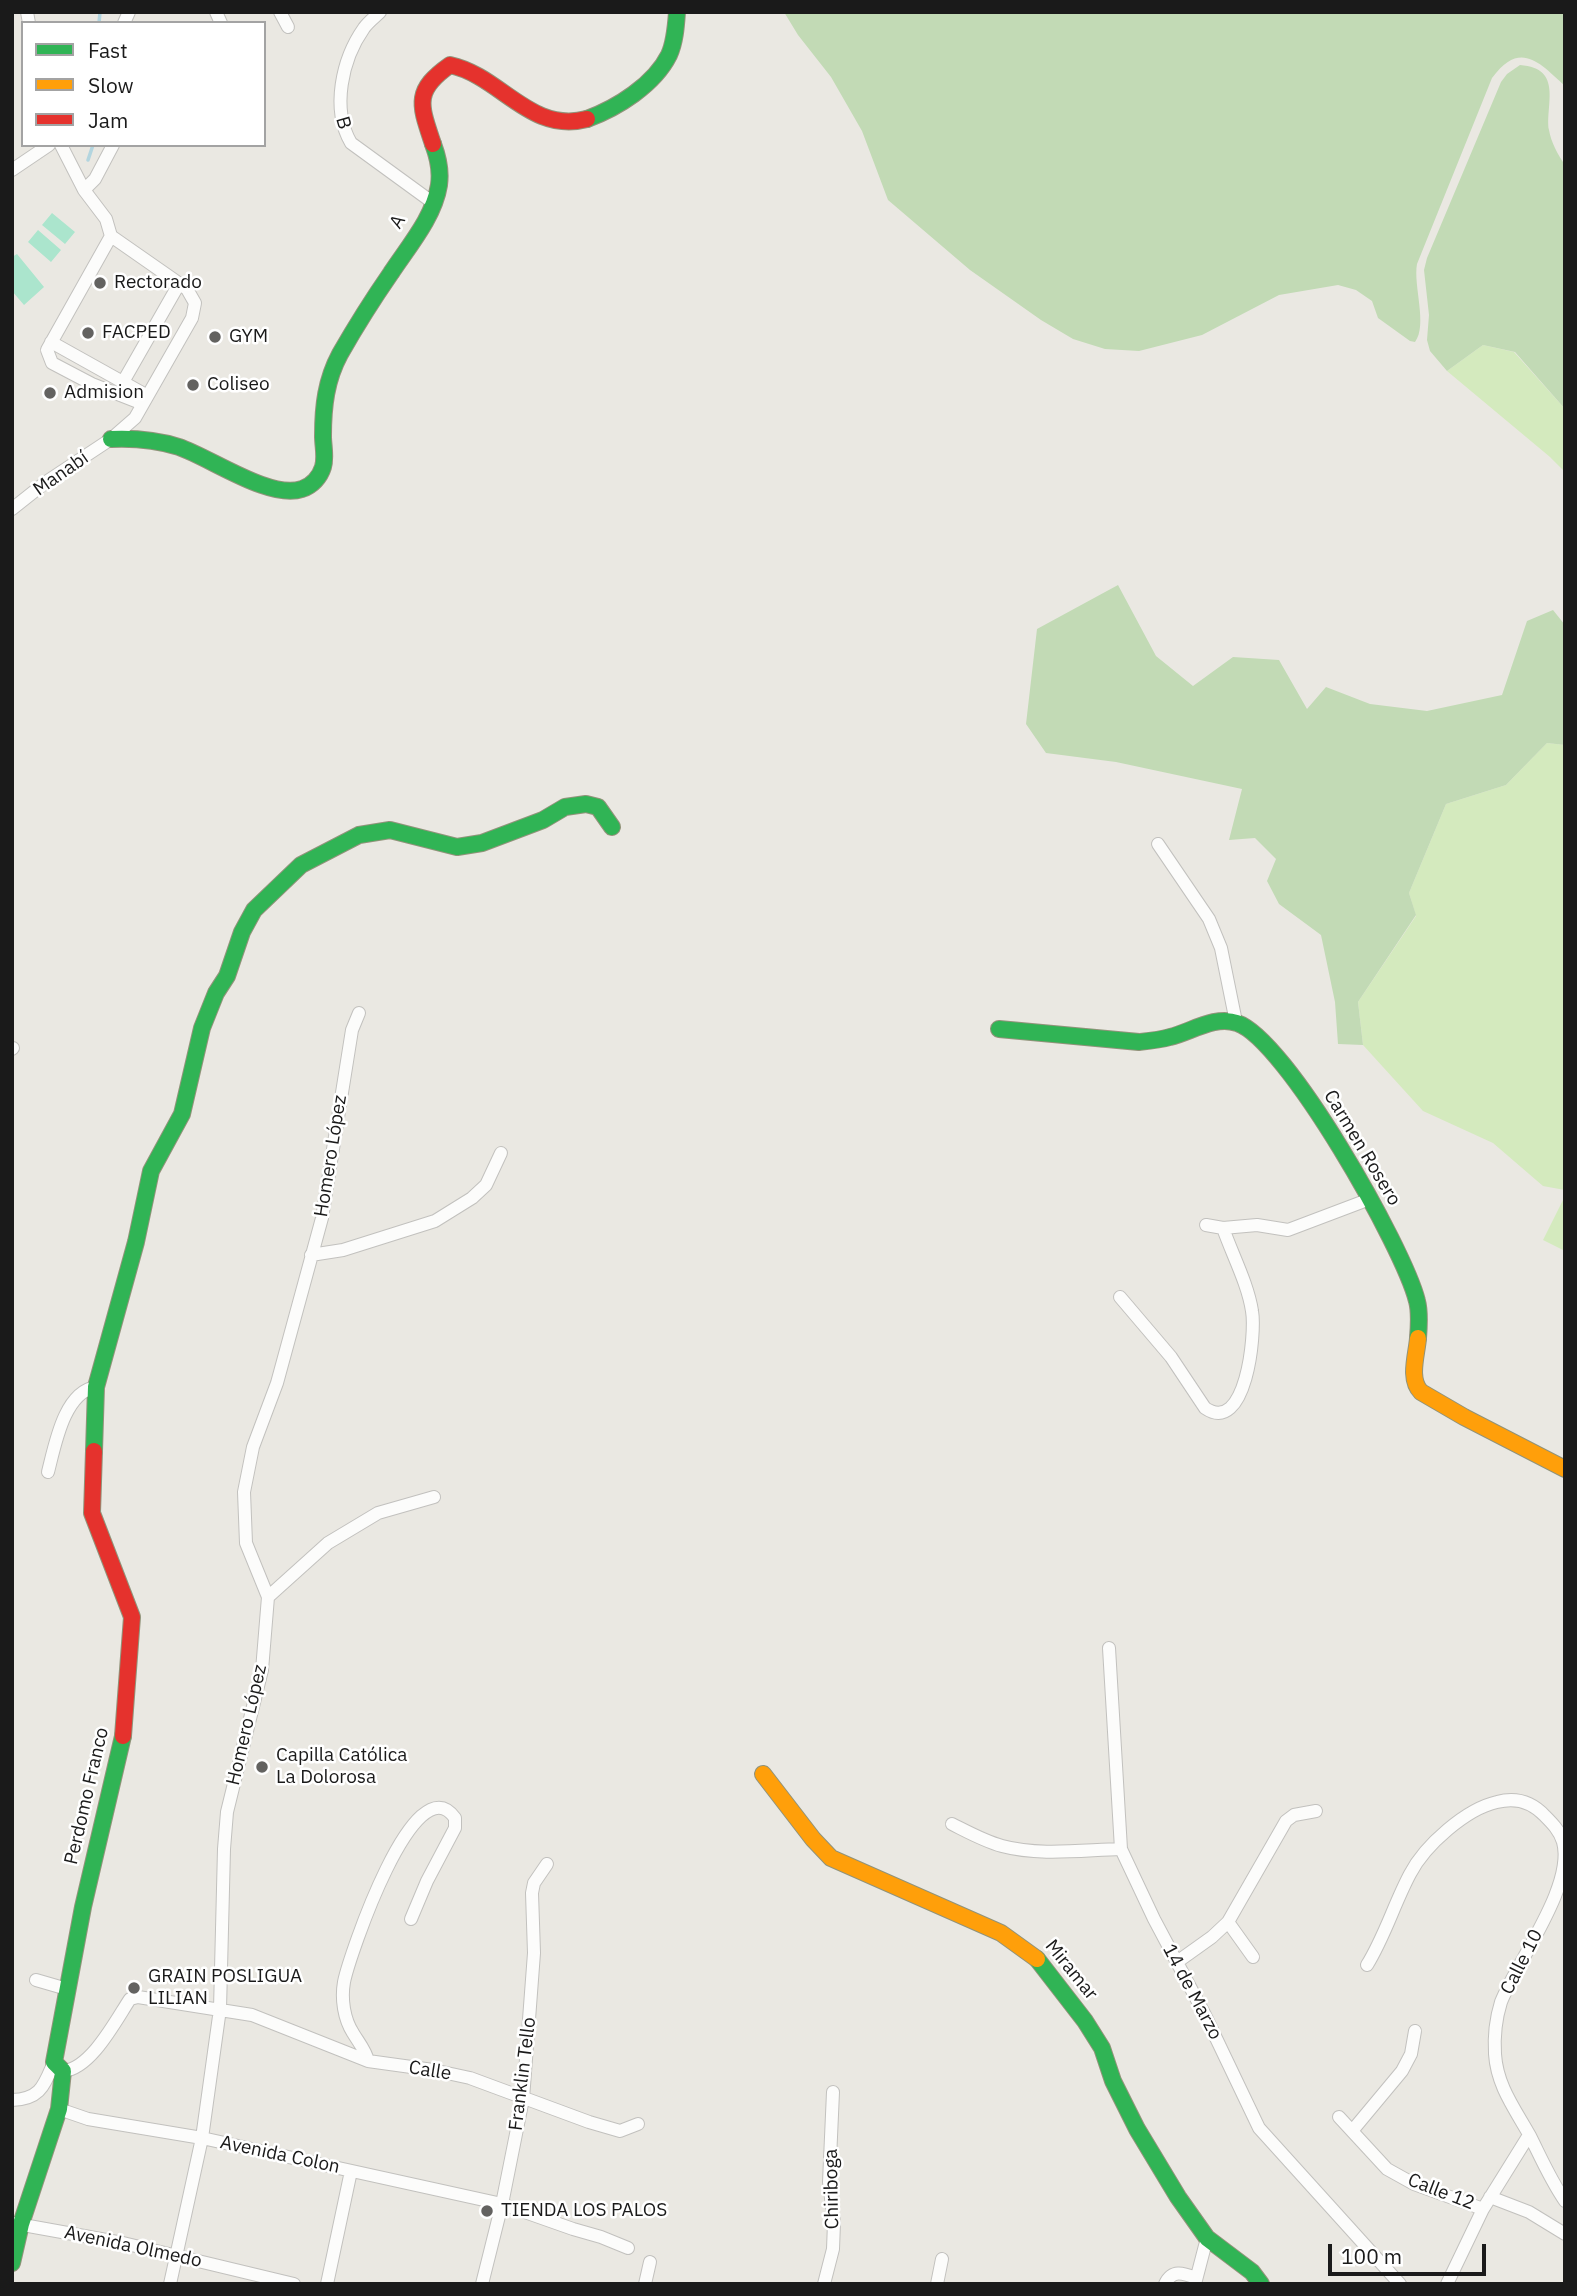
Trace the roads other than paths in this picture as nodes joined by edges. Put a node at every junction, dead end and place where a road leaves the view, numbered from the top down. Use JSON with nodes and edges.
{"nodes":[{"id":1,"x":280,"y":12,"type":"edge"},
{"id":2,"x":380,"y":12,"type":"edge"},
{"id":3,"x":677,"y":12,"type":"edge"},
{"id":4,"x":288,"y":27,"type":"dead end"},
{"id":5,"x":46,"y":147,"type":"edge"},
{"id":6,"x":62,"y":147,"type":"edge"},
{"id":7,"x":112,"y":147,"type":"edge"},
{"id":8,"x":12,"y":170,"type":"edge"},
{"id":9,"x":84,"y":190,"type":"junction"},
{"id":10,"x":432,"y":202,"type":"junction"},
{"id":11,"x":111,"y":236,"type":"junction"},
{"id":12,"x":179,"y":284,"type":"junction"},
{"id":13,"x":51,"y":342,"type":"junction"},
{"id":14,"x":101,"y":370,"type":"junction"},
{"id":15,"x":123,"y":382,"type":"junction"},
{"id":16,"x":92,"y":384,"type":"junction"},
{"id":17,"x":145,"y":400,"type":"junction"},
{"id":18,"x":111,"y":439,"type":"junction"},
{"id":19,"x":12,"y":509,"type":"edge"},
{"id":20,"x":612,"y":827,"type":"dead end"},
{"id":21,"x":1158,"y":844,"type":"dead end"},
{"id":22,"x":359,"y":1013,"type":"dead end"},
{"id":23,"x":1236,"y":1022,"type":"junction"},
{"id":24,"x":999,"y":1029,"type":"dead end"},
{"id":25,"x":501,"y":1153,"type":"dead end"},
{"id":26,"x":1370,"y":1199,"type":"junction"},
{"id":27,"x":1206,"y":1225,"type":"dead end"},
{"id":28,"x":1223,"y":1228,"type":"junction"},
{"id":29,"x":312,"y":1255,"type":"junction"},
{"id":30,"x":1120,"y":1297,"type":"dead end"},
{"id":31,"x":96,"y":1387,"type":"junction"},
{"id":32,"x":1563,"y":1464,"type":"edge"},
{"id":33,"x":48,"y":1472,"type":"dead end"},
{"id":34,"x":434,"y":1497,"type":"dead end"},
{"id":35,"x":268,"y":1597,"type":"junction"},
{"id":36,"x":1109,"y":1648,"type":"dead end"},
{"id":37,"x":763,"y":1774,"type":"dead end"},
{"id":38,"x":1316,"y":1811,"type":"dead end"},
{"id":39,"x":952,"y":1824,"type":"dead end"},
{"id":40,"x":1121,"y":1849,"type":"junction"},
{"id":41,"x":547,"y":1864,"type":"dead end"},
{"id":42,"x":411,"y":1919,"type":"dead end"},
{"id":43,"x":1228,"y":1922,"type":"junction"},
{"id":44,"x":1253,"y":1957,"type":"dead end"},
{"id":45,"x":1177,"y":1962,"type":"junction"},
{"id":46,"x":1367,"y":1965,"type":"dead end"},
{"id":47,"x":37,"y":1980,"type":"dead end"},
{"id":48,"x":67,"y":1989,"type":"junction"},
{"id":49,"x":220,"y":2009,"type":"junction"},
{"id":50,"x":1415,"y":2031,"type":"dead end"},
{"id":51,"x":368,"y":2062,"type":"junction"},
{"id":52,"x":59,"y":2066,"type":"junction"},
{"id":53,"x":833,"y":2092,"type":"dead end"},
{"id":54,"x":523,"y":2099,"type":"junction"},
{"id":55,"x":12,"y":2100,"type":"edge"},
{"id":56,"x":59,"y":2109,"type":"junction"},
{"id":57,"x":1339,"y":2117,"type":"dead end"},
{"id":58,"x":638,"y":2124,"type":"dead end"},
{"id":59,"x":1352,"y":2131,"type":"junction"},
{"id":60,"x":1529,"y":2135,"type":"junction"},
{"id":61,"x":202,"y":2138,"type":"junction"},
{"id":62,"x":351,"y":2171,"type":"junction"},
{"id":63,"x":1565,"y":2202,"type":"edge"},
{"id":64,"x":1487,"y":2203,"type":"junction"},
{"id":65,"x":502,"y":2204,"type":"junction"},
{"id":66,"x":17,"y":2223,"type":"edge"},
{"id":67,"x":1565,"y":2234,"type":"edge"},
{"id":68,"x":1207,"y":2238,"type":"junction"},
{"id":69,"x":628,"y":2248,"type":"dead end"},
{"id":70,"x":176,"y":2256,"type":"junction"},
{"id":71,"x":942,"y":2259,"type":"dead end"},
{"id":72,"x":650,"y":2262,"type":"dead end"},
{"id":73,"x":12,"y":2263,"type":"edge"},
{"id":74,"x":1196,"y":2281,"type":"edge"},
{"id":75,"x":170,"y":2284,"type":"edge"},
{"id":76,"x":294,"y":2284,"type":"edge"},
{"id":77,"x":327,"y":2284,"type":"edge"},
{"id":78,"x":482,"y":2284,"type":"edge"},
{"id":79,"x":645,"y":2284,"type":"edge"},
{"id":80,"x":824,"y":2284,"type":"edge"},
{"id":81,"x":937,"y":2284,"type":"edge"},
{"id":82,"x":1165,"y":2284,"type":"edge"},
{"id":83,"x":1261,"y":2284,"type":"edge"},
{"id":84,"x":1400,"y":2284,"type":"edge"},
{"id":85,"x":1447,"y":2284,"type":"edge"}],
"edges":[{"from":1,"to":4,"type":"street"},
{"from":2,"to":10,"type":"street","name":"B"},
{"from":3,"to":10,"type":"street","name":"A"},
{"from":5,"to":8,"type":"street"},
{"from":6,"to":9,"type":"street"},
{"from":7,"to":9,"type":"street"},
{"from":9,"to":11,"type":"street"},
{"from":10,"to":18,"type":"street","name":"A"},
{"from":11,"to":12,"type":"street"},
{"from":11,"to":13,"type":"street"},
{"from":12,"to":15,"type":"street"},
{"from":12,"to":17,"type":"street","name":"Manabí"},
{"from":13,"to":14,"type":"street"},
{"from":13,"to":16,"type":"street"},
{"from":14,"to":15,"type":"street"},
{"from":14,"to":16,"type":"street"},
{"from":15,"to":17,"type":"street"},
{"from":16,"to":17,"type":"street"},
{"from":17,"to":18,"type":"street","name":"Manabí"},
{"from":18,"to":19,"type":"street","name":"Manabí"},
{"from":20,"to":31,"type":"street","name":"Perdomo Franco"},
{"from":21,"to":23,"type":"street"},
{"from":22,"to":29,"type":"street","name":"Homero López"},
{"from":23,"to":24,"type":"street"},
{"from":23,"to":26,"type":"street","name":"Carmen Rosero"},
{"from":25,"to":29,"type":"street"},
{"from":26,"to":28,"type":"street"},
{"from":26,"to":32,"type":"street","name":"Carmen Rosero"},
{"from":27,"to":28,"type":"street"},
{"from":28,"to":30,"type":"street"},
{"from":29,"to":35,"type":"street","name":"Homero López"},
{"from":31,"to":33,"type":"street"},
{"from":31,"to":48,"type":"street","name":"Perdomo Franco"},
{"from":34,"to":35,"type":"street"},
{"from":35,"to":49,"type":"street","name":"Homero López"},
{"from":36,"to":40,"type":"street","name":"14 de Marzo"},
{"from":37,"to":68,"type":"street","name":"Miramar"},
{"from":38,"to":43,"type":"street"},
{"from":39,"to":40,"type":"street"},
{"from":40,"to":45,"type":"street","name":"14 de Marzo"},
{"from":41,"to":54,"type":"street","name":"Franklin Tello"},
{"from":42,"to":51,"type":"street"},
{"from":43,"to":44,"type":"street"},
{"from":43,"to":45,"type":"street"},
{"from":45,"to":84,"type":"street","name":"14 de Marzo"},
{"from":46,"to":60,"type":"street","name":"Calle 10"},
{"from":47,"to":48,"type":"street"},
{"from":48,"to":52,"type":"street","name":"Perdomo Franco"},
{"from":49,"to":51,"type":"street","name":"Calle"},
{"from":49,"to":52,"type":"street","name":"Calle"},
{"from":49,"to":61,"type":"street","name":"Homero López"},
{"from":50,"to":59,"type":"street"},
{"from":51,"to":54,"type":"street","name":"Calle"},
{"from":52,"to":55,"type":"street"},
{"from":52,"to":56,"type":"street","name":"Perdomo Franco"},
{"from":53,"to":80,"type":"street","name":"Chiriboga"},
{"from":54,"to":58,"type":"street","name":"Calle"},
{"from":54,"to":65,"type":"street","name":"Franklin Tello"},
{"from":56,"to":61,"type":"street","name":"Avenida Colon"},
{"from":56,"to":66,"type":"street","name":"Perdomo Franco"},
{"from":57,"to":59,"type":"street","name":"Calle 12"},
{"from":59,"to":64,"type":"street","name":"Calle 12"},
{"from":60,"to":63,"type":"street","name":"Calle 10"},
{"from":60,"to":64,"type":"street"},
{"from":61,"to":62,"type":"street","name":"Avenida Colon"},
{"from":61,"to":70,"type":"street","name":"Homero López"},
{"from":62,"to":65,"type":"street","name":"Avenida Colon"},
{"from":62,"to":77,"type":"street"},
{"from":64,"to":67,"type":"street","name":"Calle 12"},
{"from":64,"to":85,"type":"street"},
{"from":65,"to":69,"type":"street","name":"Avenida Colon"},
{"from":65,"to":78,"type":"street","name":"Franklin Tello"},
{"from":66,"to":70,"type":"street","name":"Avenida Olmedo"},
{"from":66,"to":73,"type":"street","name":"Perdomo Franco"},
{"from":68,"to":74,"type":"street"},
{"from":68,"to":83,"type":"street","name":"Miramar"},
{"from":70,"to":75,"type":"street","name":"Homero López"},
{"from":70,"to":76,"type":"street","name":"Avenida Olmedo"},
{"from":71,"to":81,"type":"street"},
{"from":72,"to":79,"type":"street"},
{"from":74,"to":82,"type":"street"}]}
